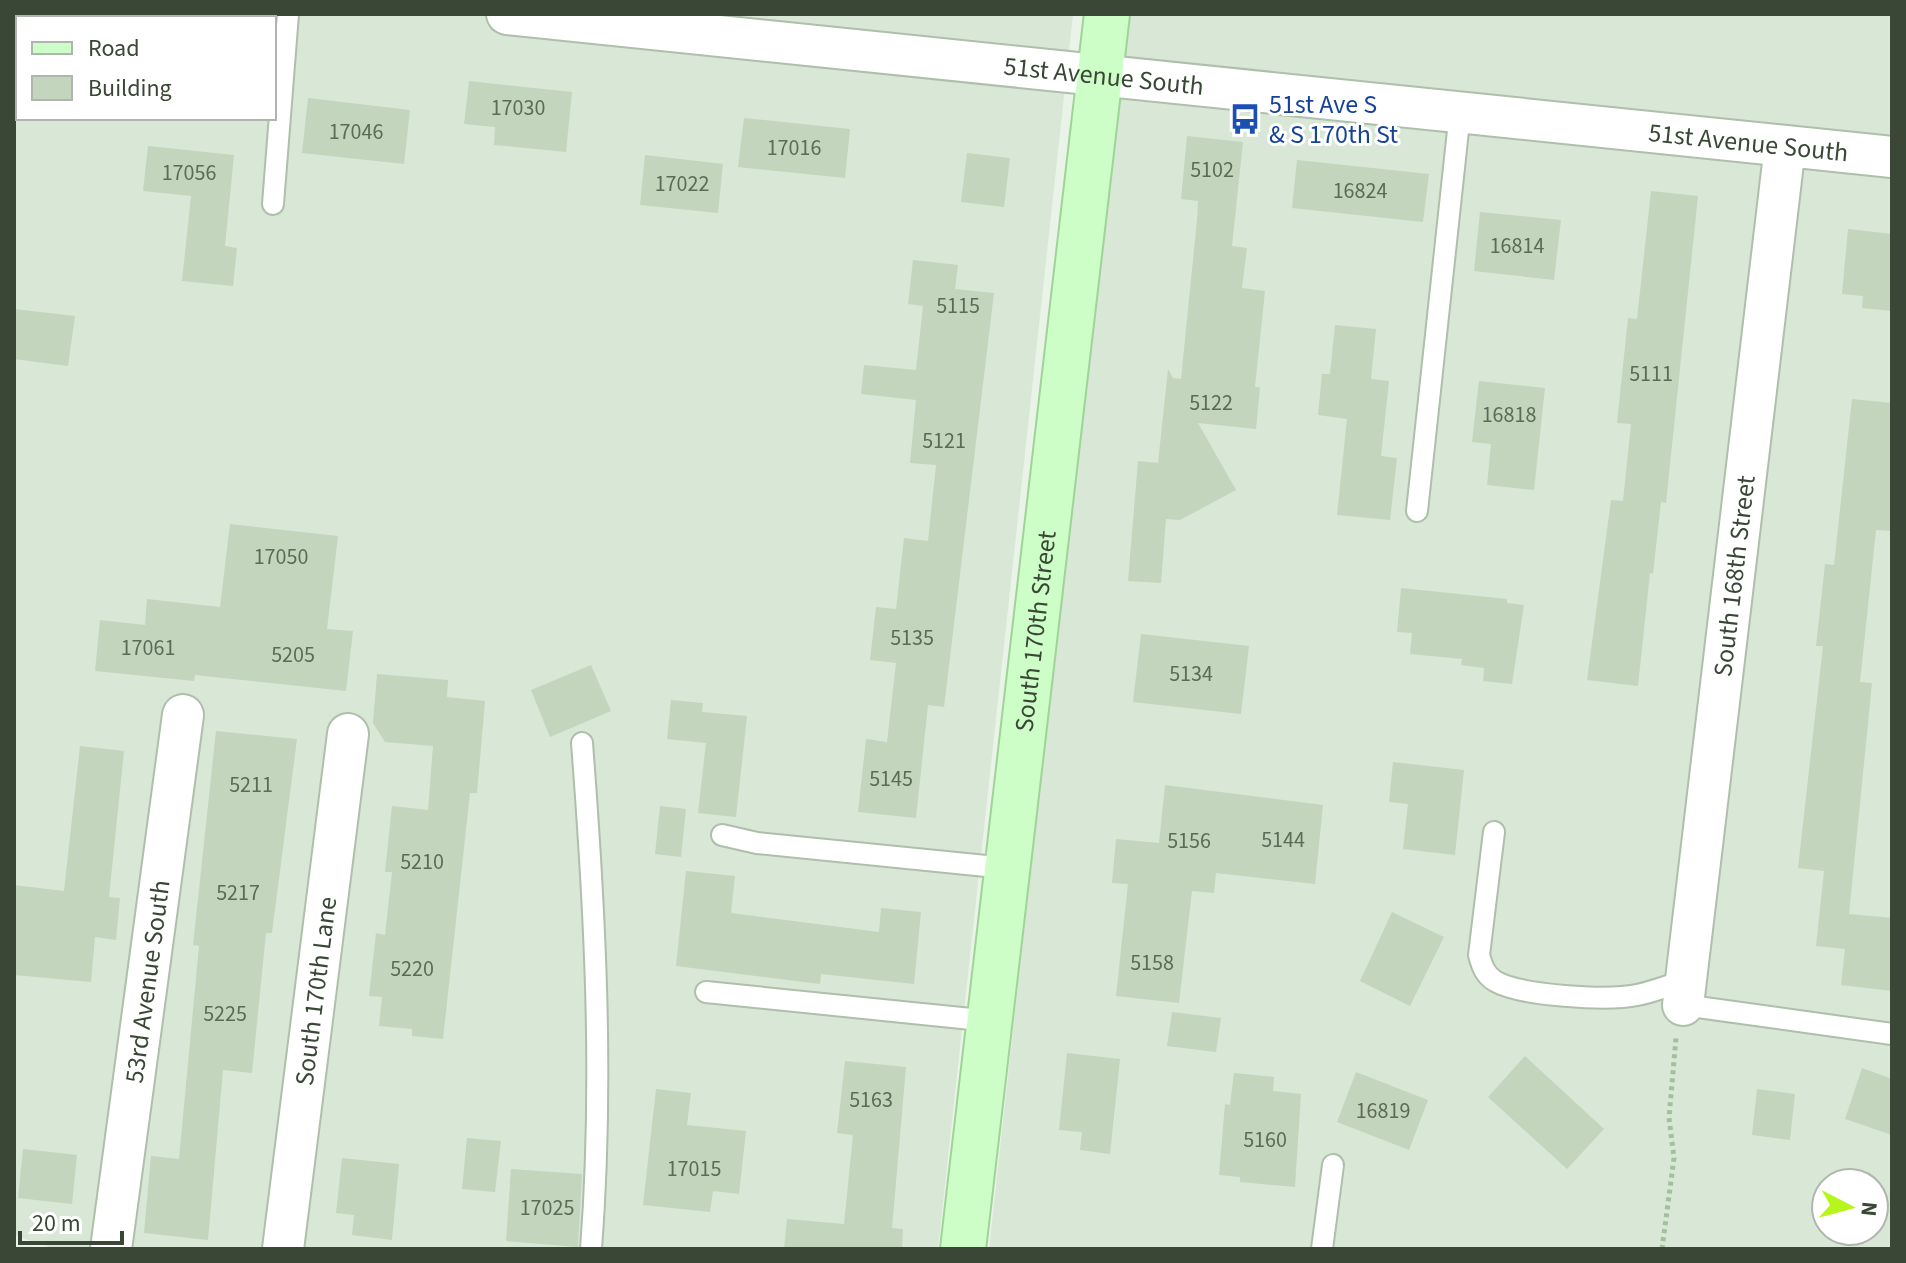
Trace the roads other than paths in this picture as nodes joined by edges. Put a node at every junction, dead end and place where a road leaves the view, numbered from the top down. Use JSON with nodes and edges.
{"nodes":[{"id":1,"x":288,"y":14,"type":"edge"},
{"id":2,"x":507,"y":14,"type":"edge"},
{"id":3,"x":1107,"y":14,"type":"edge"},
{"id":4,"x":1101,"y":74,"type":"junction"},
{"id":5,"x":1460,"y":112,"type":"junction"},
{"id":6,"x":1785,"y":146,"type":"junction"},
{"id":7,"x":1892,"y":157,"type":"edge"},
{"id":8,"x":273,"y":204,"type":"dead end"},
{"id":9,"x":1417,"y":511,"type":"dead end"},
{"id":10,"x":183,"y":715,"type":"dead end"},
{"id":11,"x":348,"y":734,"type":"dead end"},
{"id":12,"x":582,"y":743,"type":"dead end"},
{"id":13,"x":1494,"y":832,"type":"dead end"},
{"id":14,"x":722,"y":835,"type":"dead end"},
{"id":15,"x":1006,"y":868,"type":"junction"},
{"id":16,"x":706,"y":992,"type":"dead end"},
{"id":17,"x":1684,"y":993,"type":"junction"},
{"id":18,"x":991,"y":1021,"type":"junction"},
{"id":19,"x":1892,"y":1034,"type":"edge"},
{"id":20,"x":1333,"y":1165,"type":"dead end"},
{"id":21,"x":111,"y":1249,"type":"edge"},
{"id":22,"x":283,"y":1249,"type":"edge"},
{"id":23,"x":591,"y":1249,"type":"edge"},
{"id":24,"x":963,"y":1249,"type":"edge"},
{"id":25,"x":1322,"y":1249,"type":"edge"}],
"edges":[{"from":1,"to":8,"type":"lane"},
{"from":2,"to":4,"type":"street","name":"51st Avenue South"},
{"from":3,"to":4,"type":"street","name":"South 170th Street"},
{"from":4,"to":5,"type":"street","name":"51st Avenue South"},
{"from":4,"to":15,"type":"street","name":"South 170th Street"},
{"from":5,"to":6,"type":"street","name":"51st Avenue South"},
{"from":5,"to":9,"type":"lane"},
{"from":6,"to":7,"type":"street","name":"51st Avenue South"},
{"from":6,"to":17,"type":"street","name":"South 168th Street"},
{"from":10,"to":21,"type":"street","name":"53rd Avenue South"},
{"from":11,"to":22,"type":"street","name":"South 170th Lane"},
{"from":12,"to":23,"type":"lane"},
{"from":13,"to":17,"type":"lane"},
{"from":14,"to":15,"type":"lane"},
{"from":15,"to":18,"type":"street","name":"South 170th Street"},
{"from":16,"to":18,"type":"lane"},
{"from":17,"to":19,"type":"lane"},
{"from":18,"to":24,"type":"street","name":"South 170th Street"},
{"from":20,"to":25,"type":"lane"}]}
